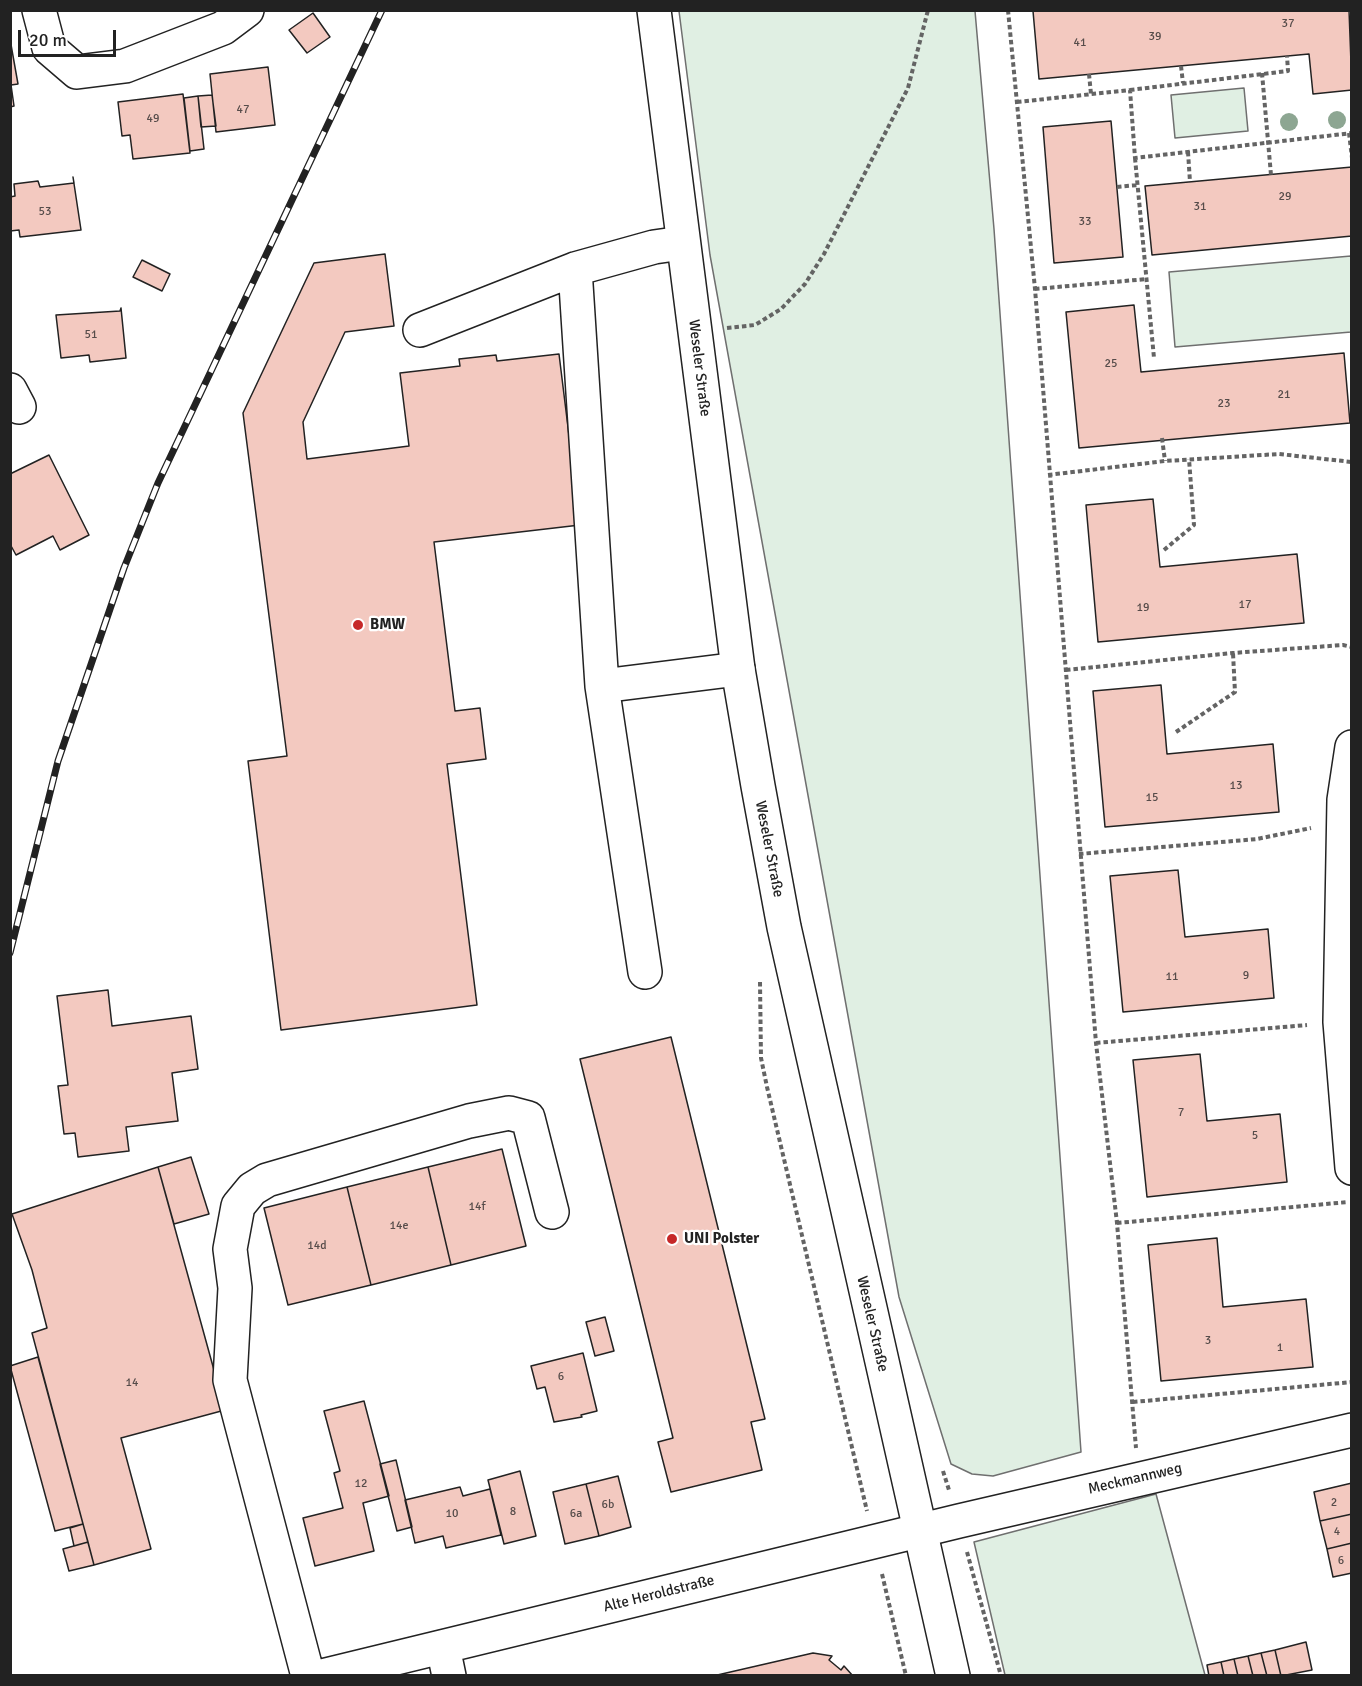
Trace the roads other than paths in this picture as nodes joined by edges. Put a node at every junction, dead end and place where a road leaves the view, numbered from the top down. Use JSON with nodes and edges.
{"nodes":[{"id":1,"x":39,"y":10,"type":"edge"},
{"id":2,"x":247,"y":10,"type":"edge"},
{"id":3,"x":654,"y":10,"type":"edge"},
{"id":4,"x":682,"y":243,"type":"junction"},
{"id":5,"x":575,"y":269,"type":"junction"},
{"id":6,"x":420,"y":330,"type":"dead end"},
{"id":7,"x":738,"y":669,"type":"junction"},
{"id":8,"x":602,"y":686,"type":"junction"},
{"id":9,"x":1352,"y":747,"type":"edge"},
{"id":10,"x":645,"y":972,"type":"dead end"},
{"id":11,"x":1348,"y":1105,"type":"edge"},
{"id":12,"x":1352,"y":1168,"type":"edge"},
{"id":13,"x":552,"y":1212,"type":"dead end"},
{"id":14,"x":1352,"y":1430,"type":"edge"},
{"id":15,"x":919,"y":1530,"type":"junction"},
{"id":16,"x":446,"y":1661,"type":"edge"},
{"id":17,"x":308,"y":1676,"type":"edge"},
{"id":18,"x":322,"y":1676,"type":"edge"},
{"id":19,"x":953,"y":1676,"type":"edge"}],
"edges":[{"from":1,"to":2,"type":"street"},
{"from":3,"to":4,"type":"street","name":"Weseler Straße"},
{"from":4,"to":5,"type":"street"},
{"from":4,"to":7,"type":"street","name":"Weseler Straße"},
{"from":5,"to":6,"type":"street"},
{"from":5,"to":8,"type":"street"},
{"from":7,"to":8,"type":"street"},
{"from":7,"to":15,"type":"street","name":"Weseler Straße"},
{"from":8,"to":10,"type":"street"},
{"from":9,"to":11,"type":"street"},
{"from":11,"to":12,"type":"street"},
{"from":13,"to":17,"type":"street"},
{"from":14,"to":15,"type":"street","name":"Meckmannweg"},
{"from":15,"to":16,"type":"street","name":"Alte Heroldstraße"},
{"from":15,"to":19,"type":"street","name":"Weseler Straße"},
{"from":16,"to":18,"type":"street","name":"Alte Heroldstraße"}]}
